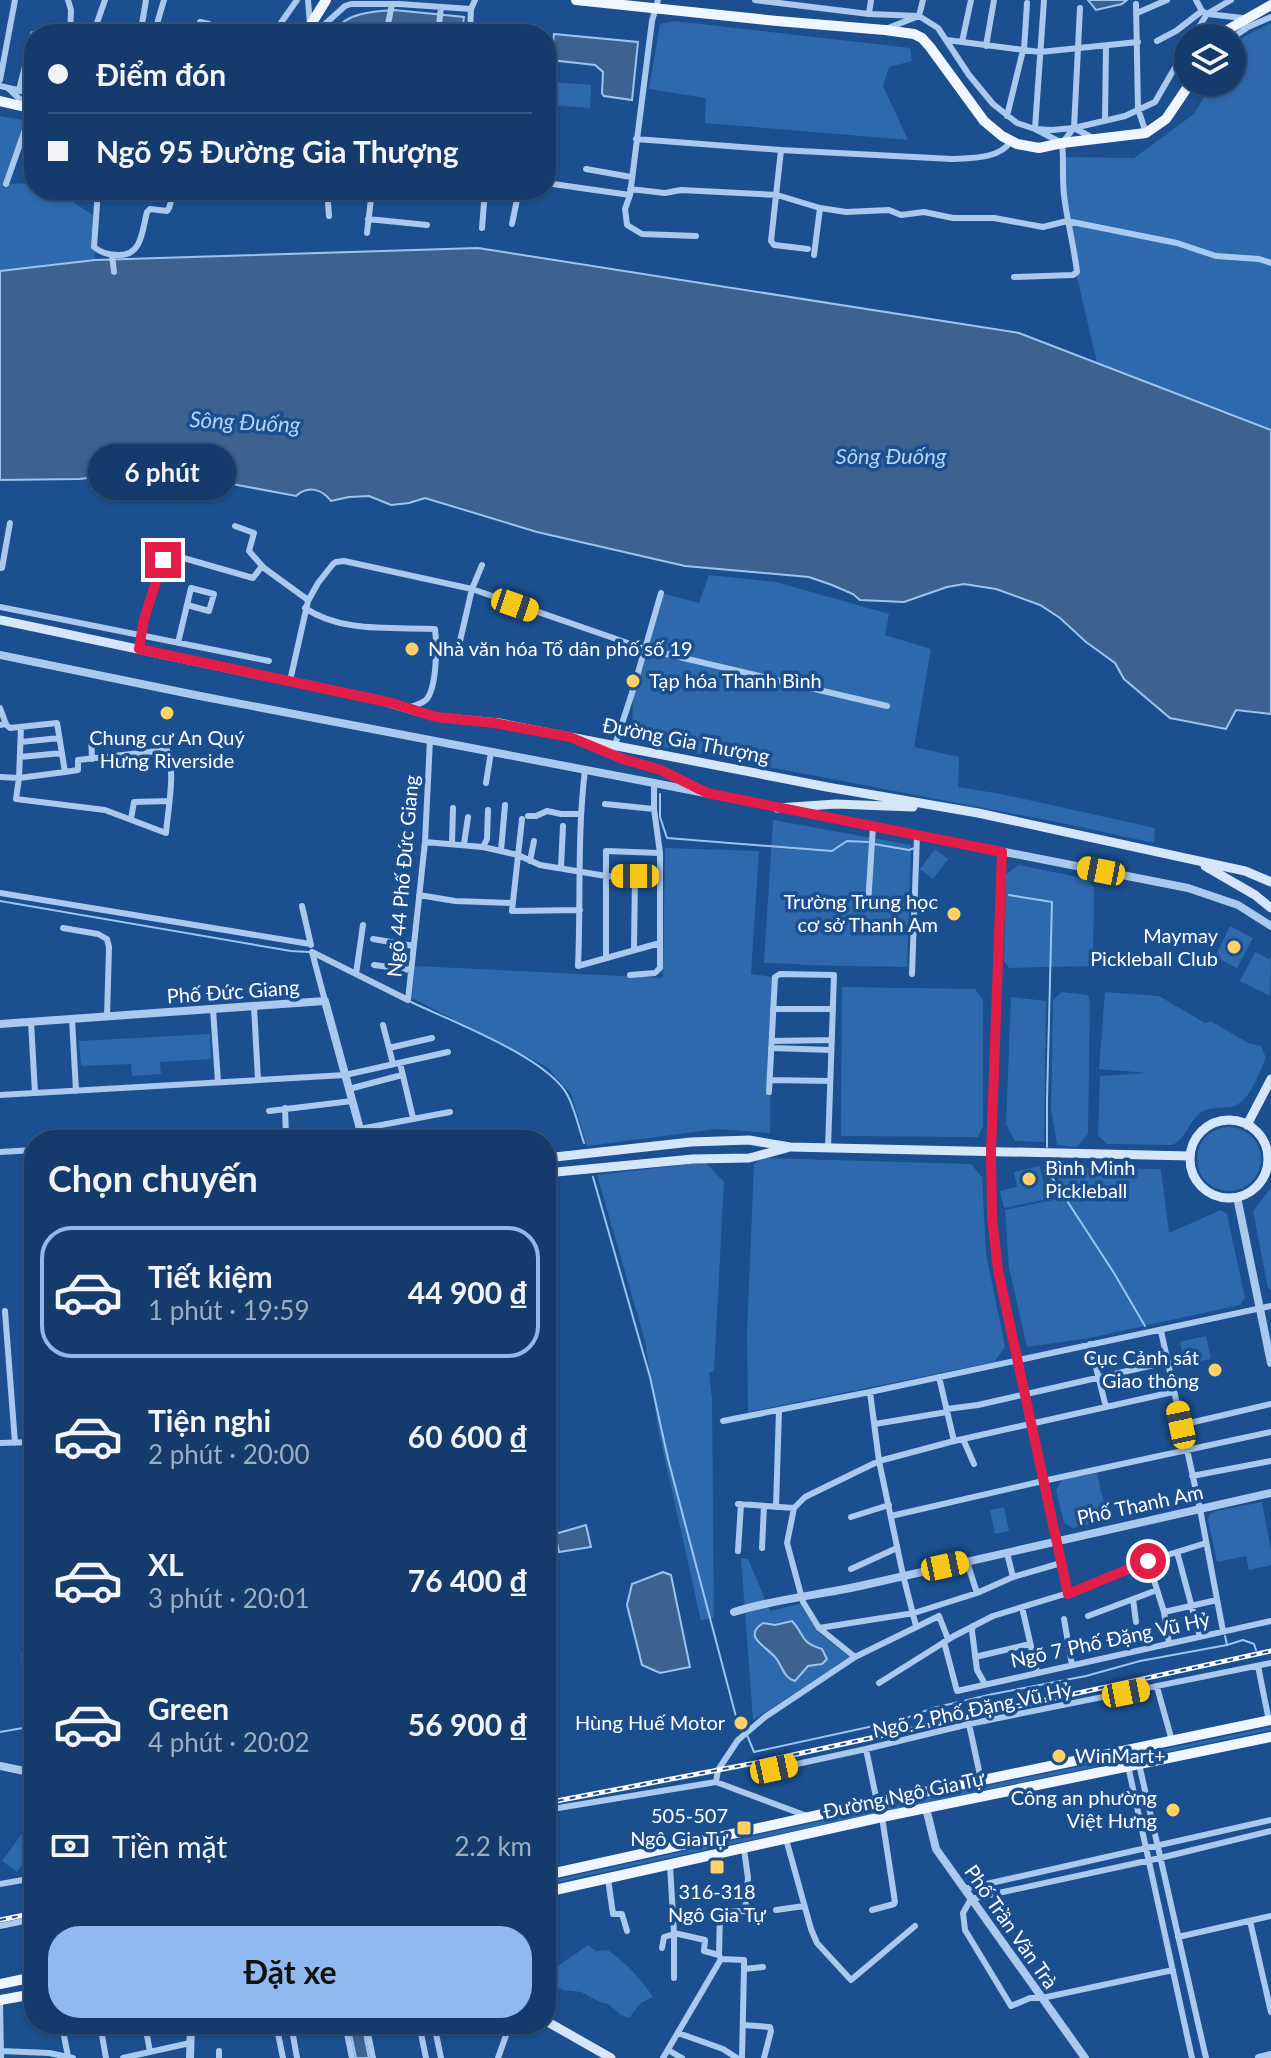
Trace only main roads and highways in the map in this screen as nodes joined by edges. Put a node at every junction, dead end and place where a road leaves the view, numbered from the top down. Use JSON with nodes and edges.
{"nodes":[{"id":1,"x":326,"y":0,"type":"edge"},
{"id":2,"x":576,"y":0,"type":"edge"},
{"id":3,"x":657,"y":5,"type":"edge"},
{"id":4,"x":1271,"y":5,"type":"edge"},
{"id":5,"x":313,"y":24,"type":"edge"},
{"id":6,"x":1241,"y":24,"type":"edge"},
{"id":7,"x":1182,"y":96,"type":"edge"},
{"id":8,"x":0,"y":101,"type":"edge"},
{"id":9,"x":24,"y":106,"type":"edge"},
{"id":10,"x":0,"y":620,"type":"edge"},
{"id":11,"x":570,"y":737,"type":"junction"},
{"id":12,"x":707,"y":793,"type":"road end"},
{"id":13,"x":777,"y":808,"type":"road end"},
{"id":14,"x":958,"y":810,"type":"junction"},
{"id":15,"x":1195,"y":860,"type":"junction"},
{"id":16,"x":1271,"y":882,"type":"edge"},
{"id":17,"x":1271,"y":908,"type":"edge"},
{"id":18,"x":1271,"y":1079,"type":"edge"},
{"id":19,"x":1247,"y":1125,"type":"junction"},
{"id":20,"x":790,"y":1147,"type":"junction"},
{"id":21,"x":1190,"y":1156,"type":"junction"},
{"id":22,"x":556,"y":1157,"type":"edge"},
{"id":23,"x":556,"y":1172,"type":"edge"},
{"id":24,"x":1270,"y":1720,"type":"edge"},
{"id":25,"x":1271,"y":1737,"type":"edge"},
{"id":26,"x":556,"y":1873,"type":"edge"},
{"id":27,"x":556,"y":1890,"type":"edge"},
{"id":28,"x":24,"y":1979,"type":"edge"},
{"id":29,"x":0,"y":1984,"type":"edge"},
{"id":30,"x":24,"y":1996,"type":"edge"},
{"id":31,"x":0,"y":2001,"type":"edge"},
{"id":32,"x":556,"y":2027,"type":"edge"},
{"id":33,"x":611,"y":2058,"type":"edge"}],
"edges":[{"from":1,"to":5,"type":"main road"},
{"from":2,"to":3,"type":"main road"},
{"from":3,"to":7,"type":"main road"},
{"from":4,"to":6,"type":"main road"},
{"from":8,"to":9,"type":"main road"},
{"from":10,"to":11,"type":"main road","name":"Đường Gia Thượng"},
{"from":11,"to":12,"type":"main road"},
{"from":11,"to":14,"type":"main road","name":"Đường Gia Thượng"},
{"from":13,"to":14,"type":"main road"},
{"from":14,"to":15,"type":"main road","name":"Đường Gia Thượng"},
{"from":15,"to":16,"type":"main road","name":"Đường Gia Thượng"},
{"from":15,"to":17,"type":"main road"},
{"from":18,"to":19,"type":"main road"},
{"from":19,"to":21,"type":"main road"},
{"from":19,"to":21,"type":"main road"},
{"from":20,"to":21,"type":"main road"},
{"from":20,"to":22,"type":"main road"},
{"from":20,"to":23,"type":"main road"},
{"from":24,"to":26,"type":"main road","name":"Đường Ngô Gia Tự"},
{"from":25,"to":27,"type":"main road","name":"Đường Ngô Gia Tự"},
{"from":28,"to":29,"type":"main road"},
{"from":30,"to":31,"type":"main road"},
{"from":32,"to":33,"type":"main road"}]}
